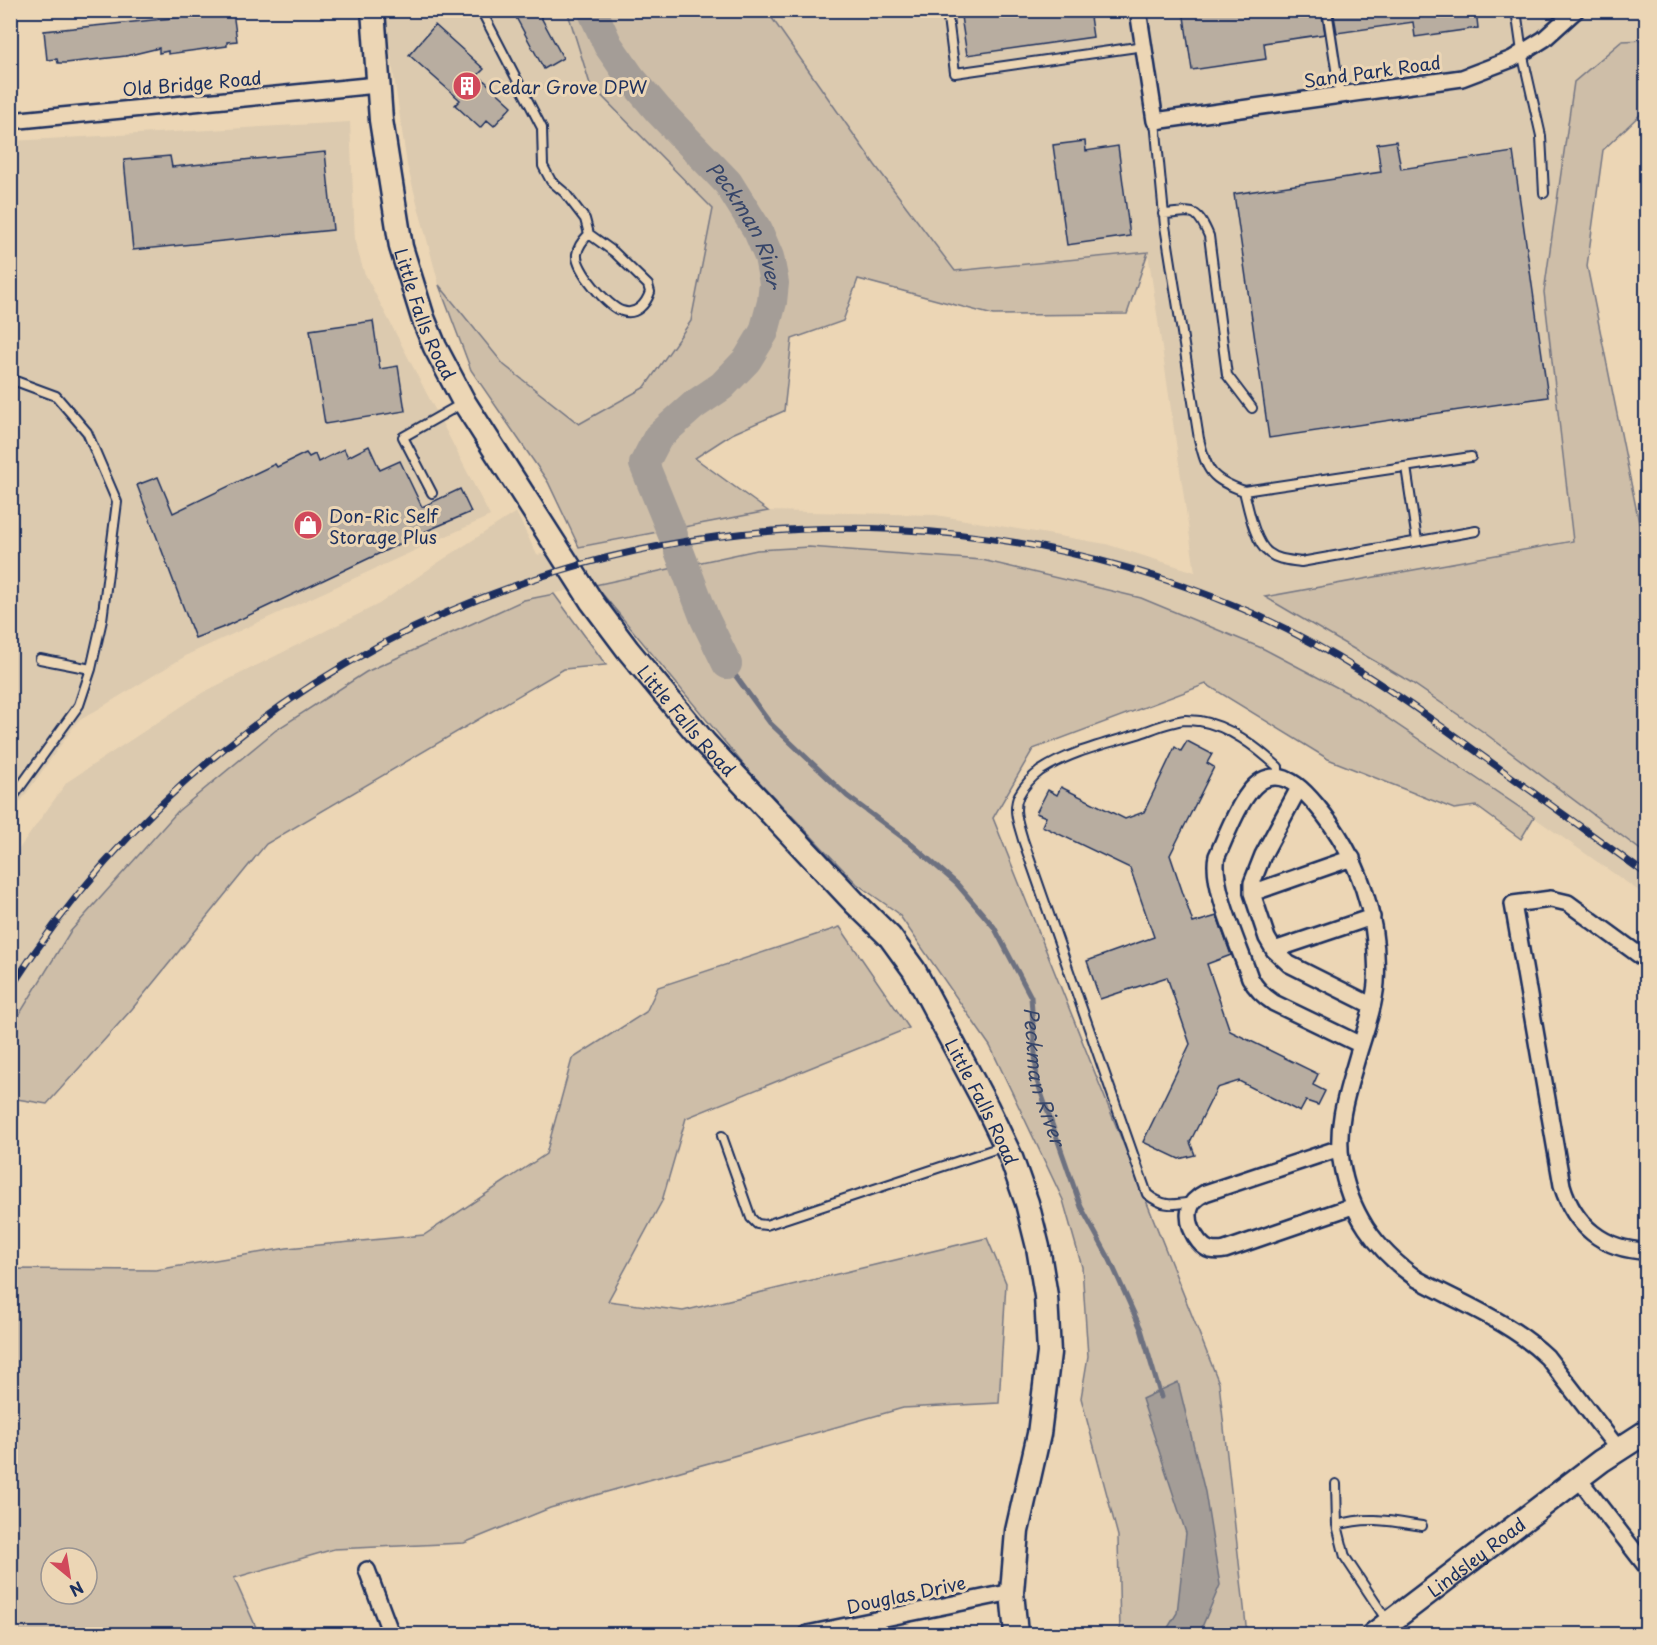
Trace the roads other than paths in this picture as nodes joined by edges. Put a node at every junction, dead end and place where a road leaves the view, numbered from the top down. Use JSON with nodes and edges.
{"nodes":[{"id":1,"x":374,"y":10,"type":"edge"},
{"id":2,"x":481,"y":10,"type":"edge"},
{"id":3,"x":947,"y":10,"type":"edge"},
{"id":4,"x":1138,"y":10,"type":"edge"},
{"id":5,"x":1327,"y":10,"type":"edge"},
{"id":6,"x":1516,"y":10,"type":"edge"},
{"id":7,"x":1576,"y":10,"type":"edge"},
{"id":8,"x":1144,"y":46,"type":"junction"},
{"id":9,"x":1522,"y":52,"type":"junction"},
{"id":10,"x":377,"y":85,"type":"junction"},
{"id":11,"x":1340,"y":95,"type":"junction"},
{"id":12,"x":10,"y":121,"type":"edge"},
{"id":13,"x":1155,"y":121,"type":"junction"},
{"id":14,"x":1544,"y":194,"type":"dead end"},
{"id":15,"x":1163,"y":214,"type":"junction"},
{"id":16,"x":588,"y":234,"type":"junction"},
{"id":17,"x":10,"y":379,"type":"edge"},
{"id":18,"x":464,"y":402,"type":"junction"},
{"id":19,"x":1252,"y":408,"type":"dead end"},
{"id":20,"x":1471,"y":458,"type":"dead end"},
{"id":21,"x":1406,"y":467,"type":"junction"},
{"id":22,"x":1244,"y":491,"type":"junction"},
{"id":23,"x":432,"y":493,"type":"dead end"},
{"id":24,"x":1476,"y":531,"type":"dead end"},
{"id":25,"x":1417,"y":541,"type":"junction"},
{"id":26,"x":40,"y":659,"type":"dead end"},
{"id":27,"x":91,"y":669,"type":"junction"},
{"id":28,"x":1278,"y":777,"type":"junction"},
{"id":29,"x":1299,"y":788,"type":"junction"},
{"id":30,"x":10,"y":801,"type":"edge"},
{"id":31,"x":1352,"y":858,"type":"junction"},
{"id":32,"x":1252,"y":893,"type":"junction"},
{"id":33,"x":1372,"y":917,"type":"junction"},
{"id":34,"x":1274,"y":950,"type":"junction"},
{"id":35,"x":1647,"y":960,"type":"edge"},
{"id":36,"x":1371,"y":1005,"type":"junction"},
{"id":37,"x":1361,"y":1045,"type":"junction"},
{"id":38,"x":723,"y":1136,"type":"dead end"},
{"id":39,"x":1005,"y":1146,"type":"junction"},
{"id":40,"x":1340,"y":1148,"type":"junction"},
{"id":41,"x":1193,"y":1202,"type":"junction"},
{"id":42,"x":1353,"y":1206,"type":"junction"},
{"id":43,"x":1647,"y":1251,"type":"edge"},
{"id":44,"x":1647,"y":1432,"type":"edge"},
{"id":45,"x":1618,"y":1449,"type":"junction"},
{"id":46,"x":1578,"y":1478,"type":"junction"},
{"id":47,"x":1336,"y":1484,"type":"dead end"},
{"id":48,"x":1337,"y":1525,"type":"junction"},
{"id":49,"x":1422,"y":1526,"type":"dead end"},
{"id":50,"x":1647,"y":1566,"type":"edge"},
{"id":51,"x":367,"y":1570,"type":"dead end"},
{"id":52,"x":1012,"y":1592,"type":"junction"},
{"id":53,"x":1381,"y":1629,"type":"edge"},
{"id":54,"x":391,"y":1635,"type":"edge"},
{"id":55,"x":807,"y":1635,"type":"edge"},
{"id":56,"x":1016,"y":1635,"type":"edge"}],
"edges":[{"from":1,"to":10,"type":"street","name":"Little Falls Road"},
{"from":2,"to":16,"type":"lane"},
{"from":3,"to":8,"type":"lane"},
{"from":4,"to":8,"type":"street"},
{"from":5,"to":11,"type":"lane"},
{"from":6,"to":9,"type":"lane"},
{"from":7,"to":9,"type":"street","name":"Sand Park Road"},
{"from":8,"to":13,"type":"street"},
{"from":9,"to":11,"type":"street","name":"Sand Park Road"},
{"from":9,"to":14,"type":"lane"},
{"from":10,"to":12,"type":"street","name":"Old Bridge Road"},
{"from":10,"to":18,"type":"street","name":"Little Falls Road"},
{"from":11,"to":13,"type":"street","name":"Sand Park Road"},
{"from":13,"to":15,"type":"lane"},
{"from":15,"to":19,"type":"lane"},
{"from":15,"to":22,"type":"lane"},
{"from":16,"to":16,"type":"lane"},
{"from":17,"to":27,"type":"lane"},
{"from":18,"to":23,"type":"lane"},
{"from":18,"to":39,"type":"street","name":"Little Falls Road"},
{"from":20,"to":21,"type":"lane"},
{"from":21,"to":22,"type":"lane"},
{"from":21,"to":25,"type":"lane"},
{"from":22,"to":25,"type":"lane"},
{"from":24,"to":25,"type":"lane"},
{"from":26,"to":27,"type":"lane"},
{"from":27,"to":30,"type":"lane"},
{"from":28,"to":29,"type":"street"},
{"from":28,"to":37,"type":"street"},
{"from":28,"to":41,"type":"lane"},
{"from":29,"to":31,"type":"street"},
{"from":29,"to":32,"type":"street"},
{"from":31,"to":32,"type":"street"},
{"from":31,"to":33,"type":"street"},
{"from":32,"to":34,"type":"street"},
{"from":33,"to":34,"type":"street"},
{"from":33,"to":36,"type":"street"},
{"from":34,"to":36,"type":"street"},
{"from":35,"to":43,"type":"street"},
{"from":36,"to":37,"type":"street"},
{"from":37,"to":40,"type":"street"},
{"from":38,"to":39,"type":"lane"},
{"from":39,"to":52,"type":"street","name":"Little Falls Road"},
{"from":40,"to":41,"type":"street"},
{"from":40,"to":42,"type":"street"},
{"from":41,"to":42,"type":"street"},
{"from":42,"to":45,"type":"street"},
{"from":44,"to":45,"type":"street","name":"Lindsley Road"},
{"from":45,"to":46,"type":"street","name":"Lindsley Road"},
{"from":46,"to":50,"type":"street"},
{"from":46,"to":53,"type":"street","name":"Lindsley Road"},
{"from":47,"to":48,"type":"lane"},
{"from":48,"to":49,"type":"lane"},
{"from":48,"to":53,"type":"lane"},
{"from":51,"to":54,"type":"street"},
{"from":52,"to":55,"type":"street","name":"Douglas Drive"},
{"from":52,"to":56,"type":"street","name":"Little Falls Road"}]}
